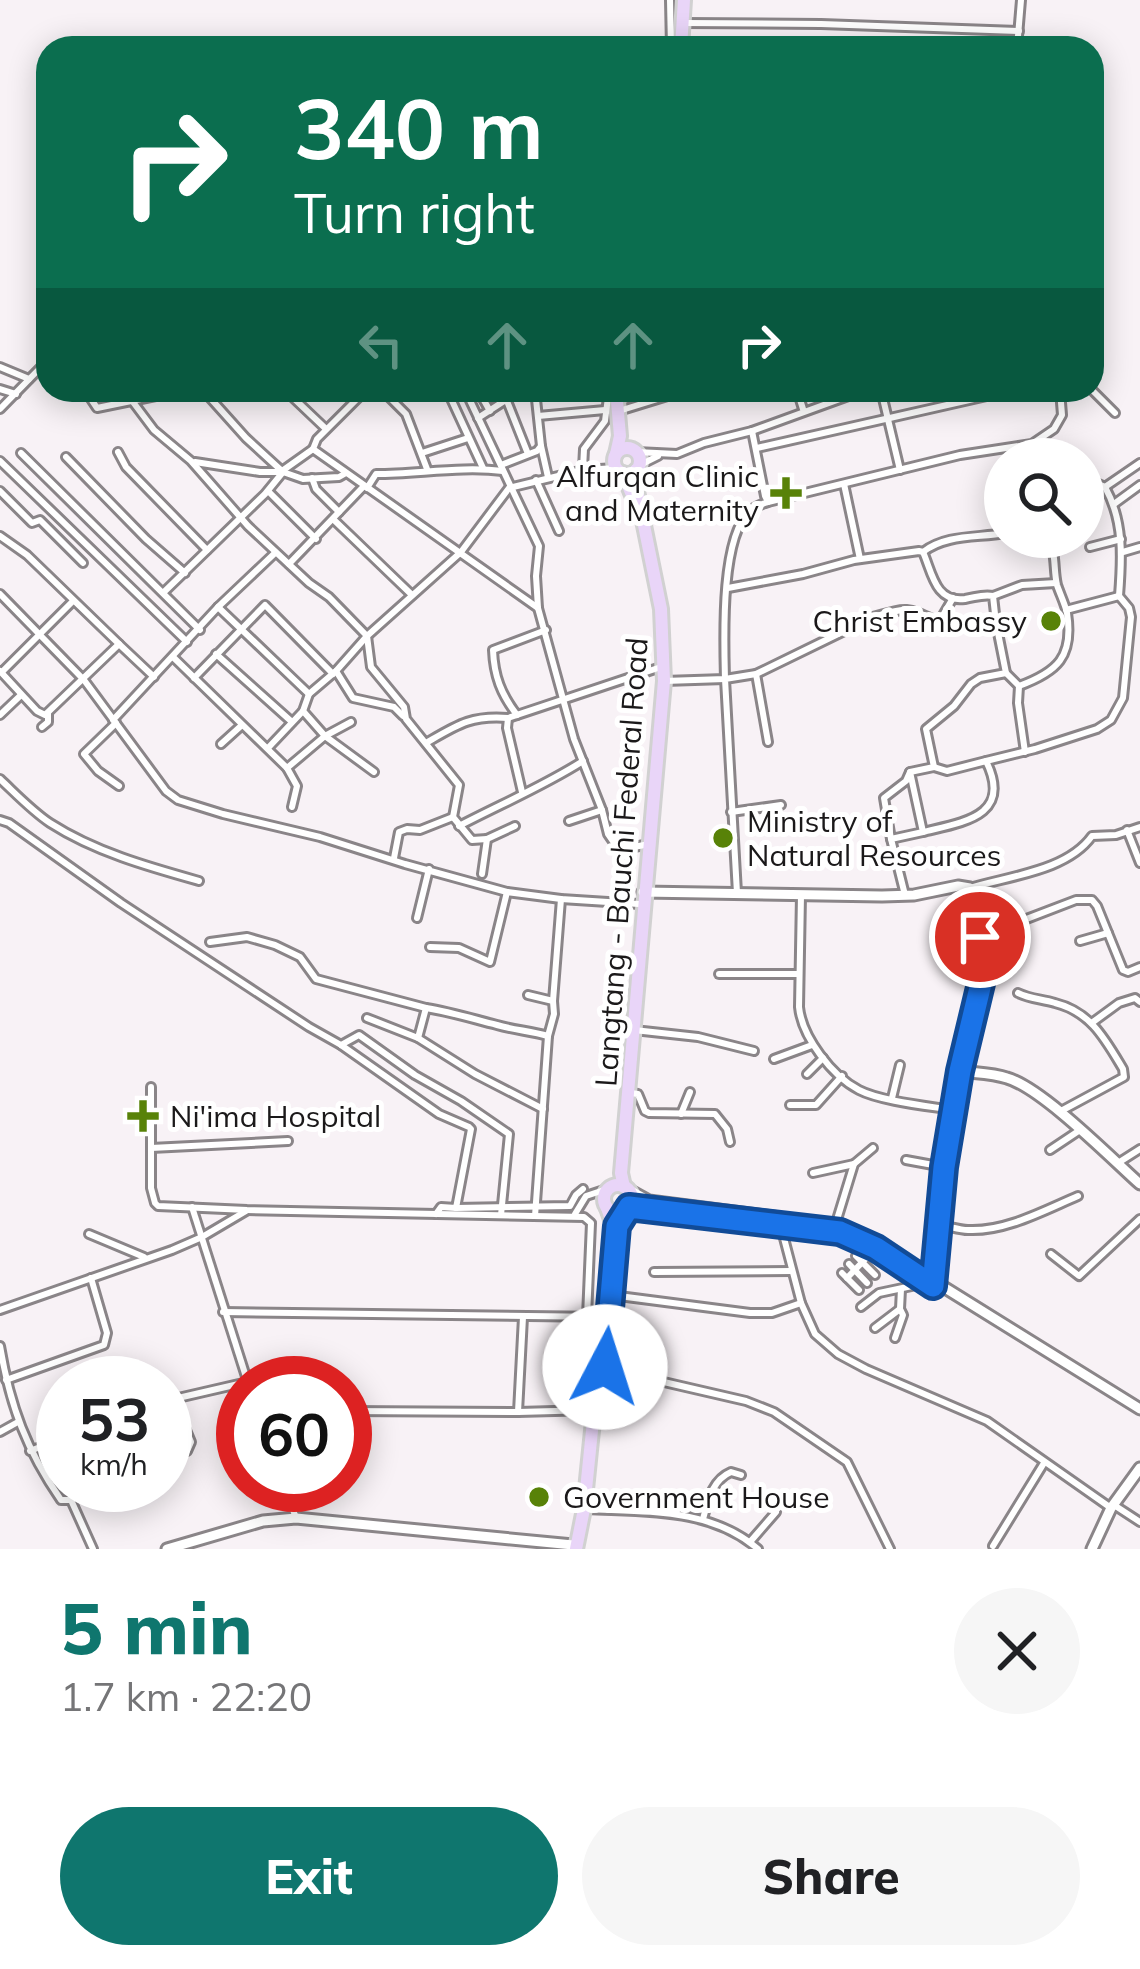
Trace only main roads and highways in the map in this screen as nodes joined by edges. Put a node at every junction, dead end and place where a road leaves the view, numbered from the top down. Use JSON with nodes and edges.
{"nodes":[{"id":1,"x":687,"y":0,"type":"edge"},
{"id":2,"x":685,"y":36,"type":"edge"},
{"id":3,"x":614,"y":402,"type":"edge"},
{"id":4,"x":661,"y":675,"type":"junction"},
{"id":5,"x":642,"y":896,"type":"junction"},
{"id":6,"x":619,"y":1188,"type":"junction"},
{"id":7,"x":606,"y":1206,"type":"junction"},
{"id":8,"x":627,"y":1209,"type":"junction"},
{"id":9,"x":606,"y":1317,"type":"junction"},
{"id":10,"x":605,"y":1370,"type":"junction"},
{"id":11,"x":586,"y":1509,"type":"junction"},
{"id":12,"x":574,"y":1547,"type":"edge"}],
"edges":[{"from":1,"to":2,"type":"main road"},
{"from":3,"to":4,"type":"main road","name":"Langtang - Bauchi Federal Road"},
{"from":4,"to":5,"type":"main road","name":"Langtang - Bauchi Federal Road"},
{"from":4,"to":5,"type":"main road","name":"Langtang - Bauchi Federal Road"},
{"from":5,"to":6,"type":"main road","name":"Langtang - Bauchi Federal Road"},
{"from":5,"to":6,"type":"main road","name":"Langtang - Bauchi Federal Road"},
{"from":6,"to":7,"type":"main road"},
{"from":6,"to":8,"type":"main road"},
{"from":7,"to":8,"type":"main road"},
{"from":7,"to":9,"type":"main road"},
{"from":8,"to":9,"type":"main road"},
{"from":9,"to":10,"type":"main road"},
{"from":10,"to":11,"type":"main road"},
{"from":10,"to":11,"type":"main road"},
{"from":11,"to":12,"type":"main road"}]}
